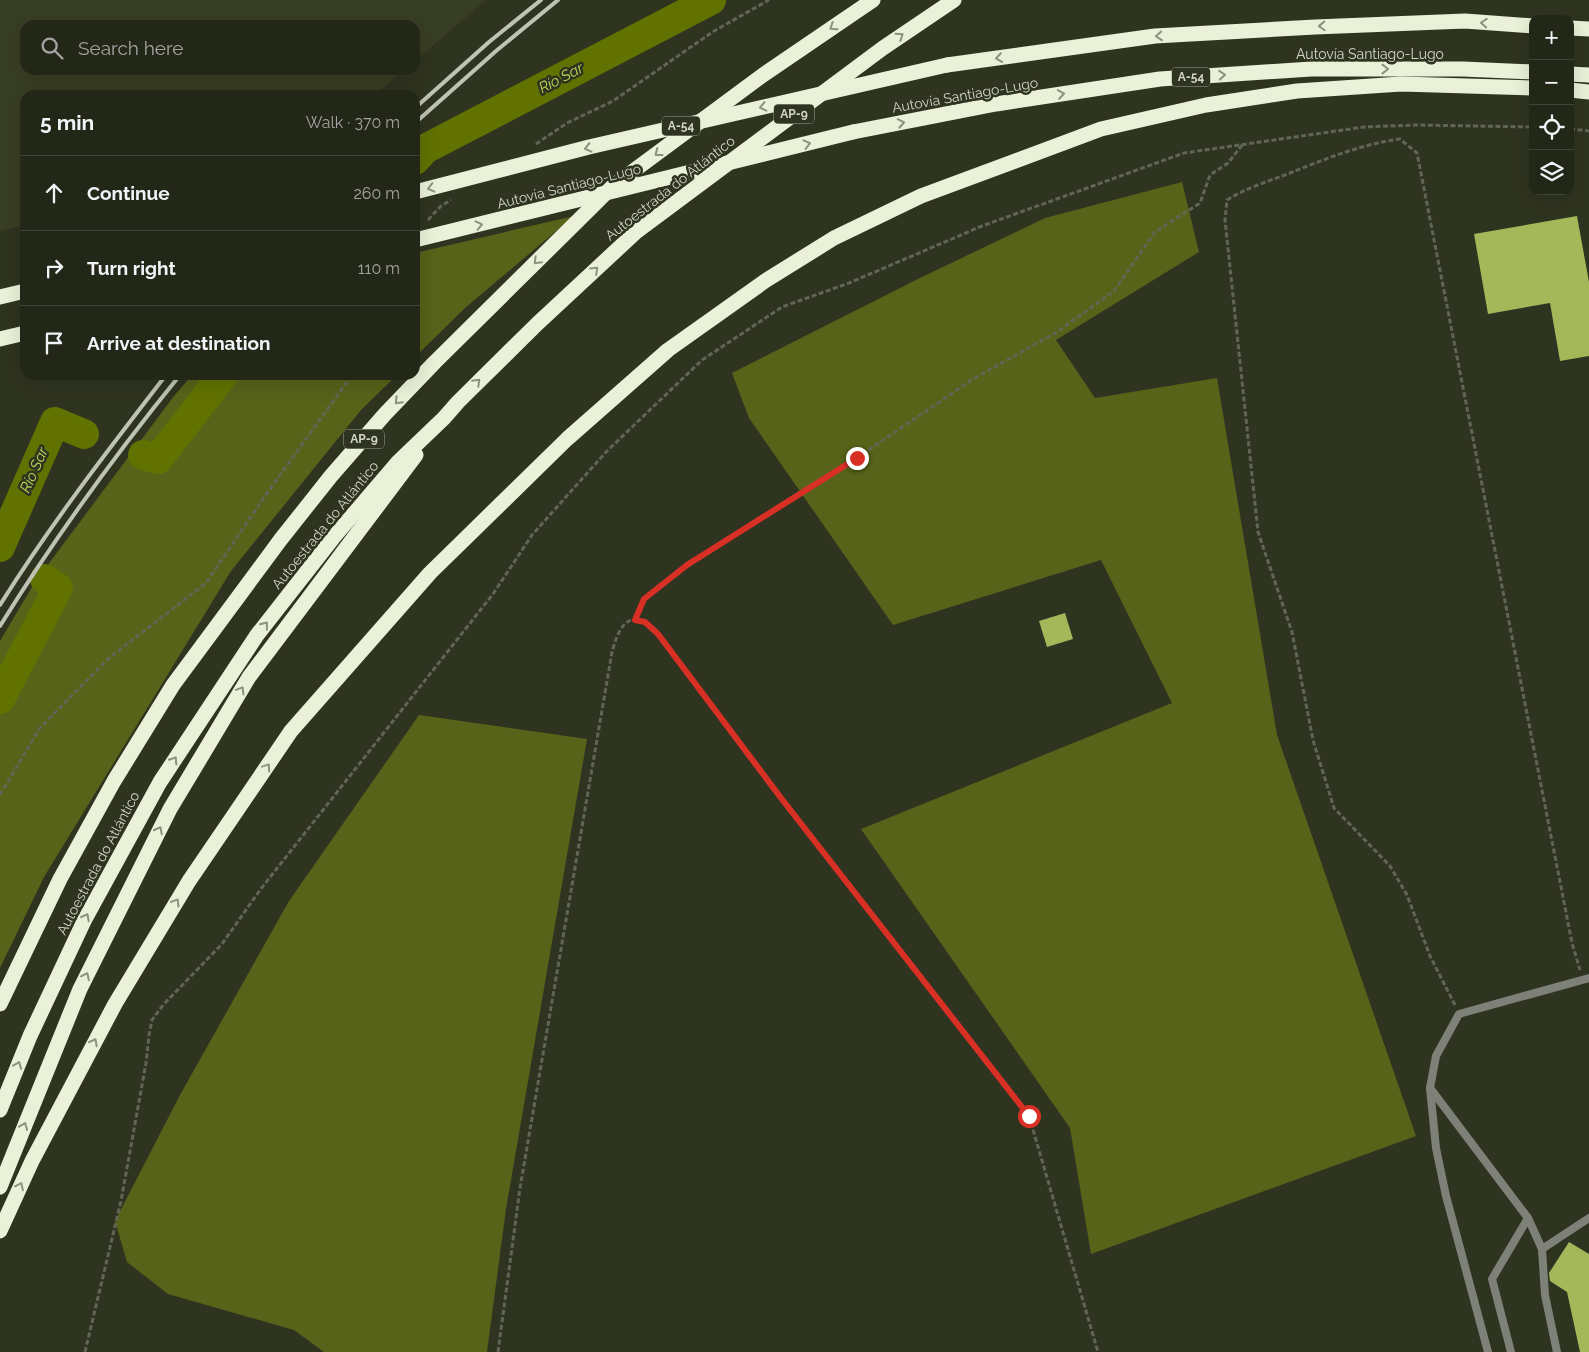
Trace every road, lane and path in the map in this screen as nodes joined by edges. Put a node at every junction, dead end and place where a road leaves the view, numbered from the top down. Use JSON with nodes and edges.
{"nodes":[{"id":1,"x":769,"y":0,"type":"edge"},
{"id":2,"x":873,"y":0,"type":"edge"},
{"id":3,"x":954,"y":0,"type":"edge"},
{"id":4,"x":1529,"y":26,"type":"edge"},
{"id":5,"x":1574,"y":28,"type":"edge"},
{"id":6,"x":1589,"y":29,"type":"edge"},
{"id":7,"x":1529,"y":72,"type":"edge"},
{"id":8,"x":1574,"y":74,"type":"edge"},
{"id":9,"x":1589,"y":75,"type":"edge"},
{"id":10,"x":1529,"y":88,"type":"edge"},
{"id":11,"x":1574,"y":90,"type":"edge"},
{"id":12,"x":1589,"y":92,"type":"edge"},
{"id":13,"x":1529,"y":127,"type":"edge"},
{"id":14,"x":1574,"y":130,"type":"edge"},
{"id":15,"x":1589,"y":131,"type":"edge"},
{"id":16,"x":1243,"y":144,"type":"junction"},
{"id":17,"x":535,"y":145,"type":"dead end"},
{"id":18,"x":420,"y":191,"type":"edge"},
{"id":19,"x":457,"y":196,"type":"dead end"},
{"id":20,"x":425,"y":223,"type":"dead end"},
{"id":21,"x":420,"y":239,"type":"edge"},
{"id":22,"x":20,"y":292,"type":"edge"},
{"id":23,"x":0,"y":297,"type":"edge"},
{"id":24,"x":20,"y":334,"type":"edge"},
{"id":25,"x":0,"y":339,"type":"edge"},
{"id":26,"x":420,"y":378,"type":"edge"},
{"id":27,"x":348,"y":380,"type":"edge"},
{"id":28,"x":418,"y":380,"type":"edge"},
{"id":29,"x":444,"y":418,"type":"junction"},
{"id":30,"x":635,"y":620,"type":"junction"},
{"id":31,"x":0,"y":795,"type":"edge"},
{"id":32,"x":1586,"y":979,"type":"edge"},
{"id":33,"x":0,"y":1004,"type":"edge"},
{"id":34,"x":1459,"y":1014,"type":"junction"},
{"id":35,"x":1430,"y":1088,"type":"junction"},
{"id":36,"x":0,"y":1110,"type":"edge"},
{"id":37,"x":0,"y":1187,"type":"edge"},
{"id":38,"x":1528,"y":1218,"type":"junction"},
{"id":39,"x":1589,"y":1218,"type":"edge"},
{"id":40,"x":0,"y":1231,"type":"edge"},
{"id":41,"x":1542,"y":1249,"type":"junction"},
{"id":42,"x":85,"y":1352,"type":"edge"},
{"id":43,"x":498,"y":1352,"type":"edge"},
{"id":44,"x":1098,"y":1352,"type":"edge"},
{"id":45,"x":1488,"y":1352,"type":"edge"},
{"id":46,"x":1511,"y":1352,"type":"edge"},
{"id":47,"x":1557,"y":1352,"type":"edge"}],
"edges":[{"from":1,"to":17,"type":"path"},
{"from":2,"to":26,"type":"highway","name":"Autoestrada do Atlántico","number":"AP-9","one_way":true},
{"from":29,"to":3,"type":"highway","name":"Autoestrada do Atlántico","number":"AP-9","one_way":true},
{"from":4,"to":18,"type":"highway","name":"Autovía Santiago-Lugo","number":"A-54","one_way":true,"bridge":true},
{"from":5,"to":6,"type":"highway"},
{"from":21,"to":7,"type":"highway","name":"Autovía Santiago-Lugo","number":"A-54","one_way":true,"bridge":true},
{"from":8,"to":9,"type":"highway"},
{"from":40,"to":10,"type":"highway","one_way":true},
{"from":11,"to":12,"type":"highway"},
{"from":13,"to":16,"type":"path"},
{"from":14,"to":15,"type":"path"},
{"from":16,"to":30,"type":"path"},
{"from":16,"to":42,"type":"path"},
{"from":19,"to":20,"type":"path"},
{"from":22,"to":23,"type":"highway"},
{"from":24,"to":25,"type":"highway"},
{"from":27,"to":31,"type":"path"},
{"from":28,"to":33,"type":"highway","name":"Autoestrada do Atlántico","number":"AP-9","one_way":true},
{"from":36,"to":29,"type":"highway","name":"Autoestrada do Atlántico","number":"AP-9","one_way":true},
{"from":37,"to":29,"type":"highway","one_way":true},
{"from":30,"to":43,"type":"path"},
{"from":30,"to":44,"type":"path"},
{"from":32,"to":34,"type":"lane"},
{"from":32,"to":34,"type":"path"},
{"from":34,"to":35,"type":"lane"},
{"from":35,"to":38,"type":"lane"},
{"from":35,"to":45,"type":"lane"},
{"from":38,"to":41,"type":"lane"},
{"from":38,"to":46,"type":"lane"},
{"from":39,"to":41,"type":"lane"},
{"from":41,"to":47,"type":"lane"}]}
